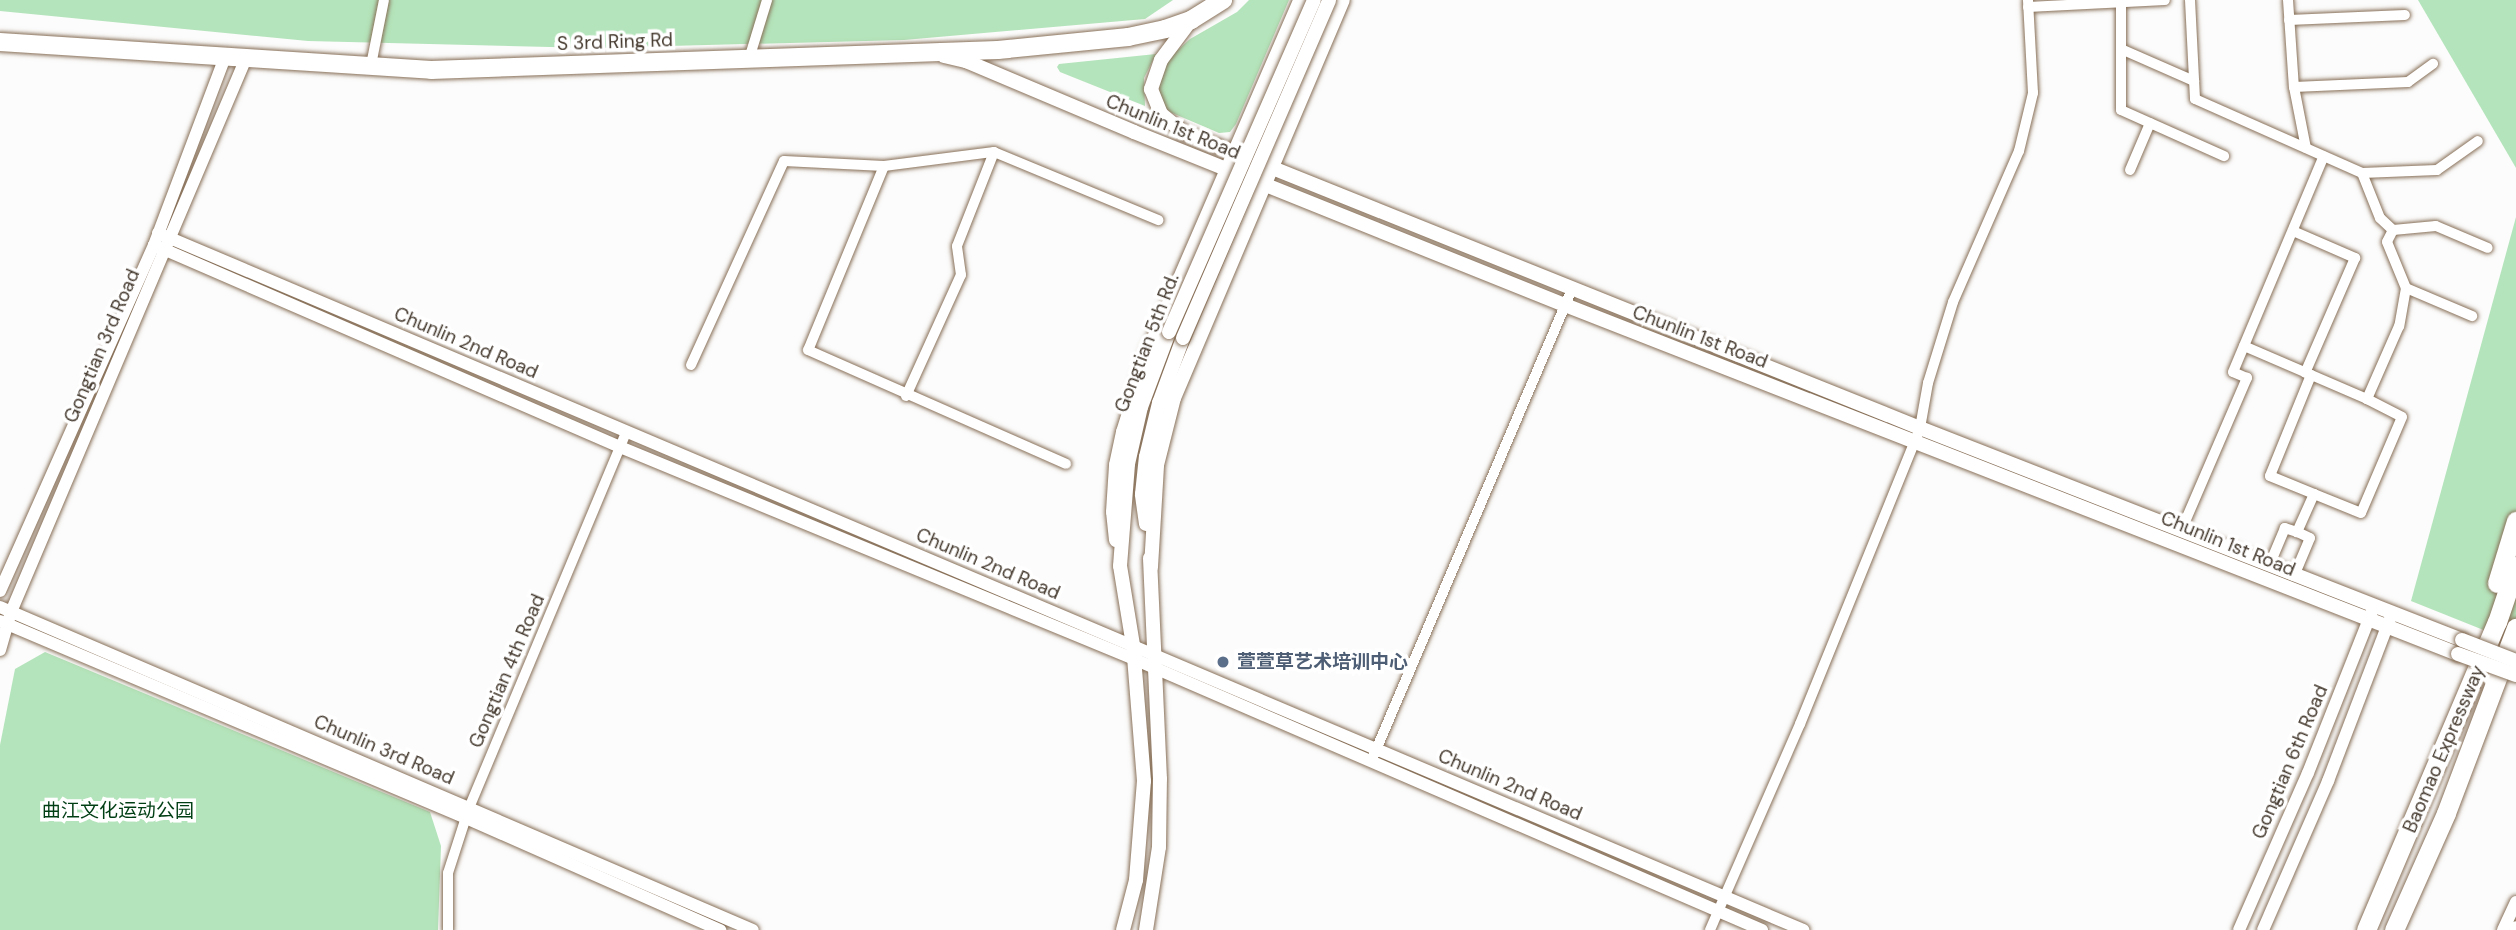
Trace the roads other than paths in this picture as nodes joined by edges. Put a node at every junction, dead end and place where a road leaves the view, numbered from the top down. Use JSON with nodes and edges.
{"nodes":[{"id":1,"x":384,"y":0,"type":"edge"},
{"id":2,"x":767,"y":0,"type":"edge"},
{"id":3,"x":1223,"y":0,"type":"edge"},
{"id":4,"x":1300,"y":0,"type":"edge"},
{"id":5,"x":1314,"y":0,"type":"edge"},
{"id":6,"x":1329,"y":0,"type":"edge"},
{"id":7,"x":1343,"y":0,"type":"edge"},
{"id":8,"x":2165,"y":0,"type":"edge"},
{"id":9,"x":2190,"y":0,"type":"edge"},
{"id":10,"x":2288,"y":0,"type":"edge"},
{"id":11,"x":2121,"y":2,"type":"junction"},
{"id":12,"x":2028,"y":3,"type":"edge"},
{"id":13,"x":2405,"y":15,"type":"dead end"},
{"id":14,"x":1191,"y":20,"type":"junction"},
{"id":15,"x":2289,"y":20,"type":"junction"},
{"id":16,"x":0,"y":42,"type":"edge"},
{"id":17,"x":2121,"y":49,"type":"junction"},
{"id":18,"x":929,"y":52,"type":"junction"},
{"id":19,"x":225,"y":57,"type":"junction"},
{"id":20,"x":246,"y":58,"type":"junction"},
{"id":21,"x":749,"y":59,"type":"junction"},
{"id":22,"x":2433,"y":64,"type":"dead end"},
{"id":23,"x":371,"y":65,"type":"junction"},
{"id":24,"x":2194,"y":81,"type":"junction"},
{"id":25,"x":2294,"y":87,"type":"junction"},
{"id":26,"x":2150,"y":123,"type":"junction"},
{"id":27,"x":2478,"y":141,"type":"dead end"},
{"id":28,"x":2306,"y":148,"type":"junction"},
{"id":29,"x":994,"y":152,"type":"junction"},
{"id":30,"x":1233,"y":153,"type":"junction"},
{"id":31,"x":2224,"y":156,"type":"dead end"},
{"id":32,"x":2324,"y":156,"type":"junction"},
{"id":33,"x":884,"y":166,"type":"junction"},
{"id":34,"x":1269,"y":167,"type":"junction"},
{"id":35,"x":1226,"y":169,"type":"junction"},
{"id":36,"x":2130,"y":170,"type":"dead end"},
{"id":37,"x":2362,"y":173,"type":"junction"},
{"id":38,"x":1262,"y":184,"type":"junction"},
{"id":39,"x":1158,"y":220,"type":"dead end"},
{"id":40,"x":2393,"y":230,"type":"junction"},
{"id":41,"x":2293,"y":231,"type":"junction"},
{"id":42,"x":161,"y":241,"type":"junction"},
{"id":43,"x":2488,"y":248,"type":"dead end"},
{"id":44,"x":2406,"y":288,"type":"junction"},
{"id":45,"x":1572,"y":289,"type":"junction"},
{"id":46,"x":1565,"y":305,"type":"junction"},
{"id":47,"x":2472,"y":316,"type":"dead end"},
{"id":48,"x":1176,"y":335,"type":"junction"},
{"id":49,"x":2244,"y":346,"type":"junction"},
{"id":50,"x":691,"y":365,"type":"dead end"},
{"id":51,"x":2308,"y":374,"type":"junction"},
{"id":52,"x":906,"y":396,"type":"junction"},
{"id":53,"x":2367,"y":400,"type":"junction"},
{"id":54,"x":626,"y":432,"type":"junction"},
{"id":55,"x":1917,"y":434,"type":"junction"},
{"id":56,"x":620,"y":447,"type":"junction"},
{"id":57,"x":1066,"y":464,"type":"dead end"},
{"id":58,"x":2314,"y":494,"type":"junction"},
{"id":59,"x":2516,"y":521,"type":"edge"},
{"id":60,"x":2181,"y":531,"type":"junction"},
{"id":61,"x":2297,"y":532,"type":"junction"},
{"id":62,"x":1120,"y":566,"type":"junction"},
{"id":63,"x":2269,"y":566,"type":"junction"},
{"id":64,"x":2516,"y":566,"type":"edge"},
{"id":65,"x":1151,"y":567,"type":"junction"},
{"id":66,"x":2294,"y":576,"type":"junction"},
{"id":67,"x":0,"y":591,"type":"edge"},
{"id":68,"x":2371,"y":614,"type":"junction"},
{"id":69,"x":5,"y":616,"type":"edge"},
{"id":70,"x":2389,"y":621,"type":"junction"},
{"id":71,"x":2516,"y":631,"type":"edge"},
{"id":72,"x":2460,"y":647,"type":"junction"},
{"id":73,"x":0,"y":650,"type":"edge"},
{"id":74,"x":1133,"y":652,"type":"junction"},
{"id":75,"x":2516,"y":661,"type":"edge"},
{"id":76,"x":1154,"y":662,"type":"junction"},
{"id":77,"x":2507,"y":676,"type":"edge"},
{"id":78,"x":2449,"y":735,"type":"junction"},
{"id":79,"x":1373,"y":755,"type":"junction"},
{"id":80,"x":468,"y":813,"type":"junction"},
{"id":81,"x":1725,"y":895,"type":"junction"},
{"id":82,"x":2516,"y":902,"type":"edge"},
{"id":83,"x":1719,"y":911,"type":"junction"},
{"id":84,"x":448,"y":930,"type":"edge"},
{"id":85,"x":720,"y":930,"type":"edge"},
{"id":86,"x":753,"y":930,"type":"edge"},
{"id":87,"x":1123,"y":930,"type":"edge"},
{"id":88,"x":1146,"y":930,"type":"edge"},
{"id":89,"x":1710,"y":930,"type":"edge"},
{"id":90,"x":1762,"y":930,"type":"edge"},
{"id":91,"x":1803,"y":930,"type":"edge"},
{"id":92,"x":2239,"y":930,"type":"edge"},
{"id":93,"x":2263,"y":930,"type":"edge"},
{"id":94,"x":2365,"y":930,"type":"edge"},
{"id":95,"x":2394,"y":930,"type":"edge"},
{"id":96,"x":2503,"y":930,"type":"edge"}],
"edges":[{"from":1,"to":23,"type":"street"},
{"from":2,"to":21,"type":"street"},
{"from":3,"to":14,"type":"highway","name":"S 3rd Ring Rd"},
{"from":4,"to":30,"type":"main road"},
{"from":5,"to":48,"type":"main road","name":"Gongtian 5th Rd.","bridge":true},
{"from":6,"to":48,"type":"main road","name":"Gongtian 5th Rd.","bridge":true},
{"from":7,"to":34,"type":"main road"},
{"from":8,"to":11,"type":"street"},
{"from":9,"to":24,"type":"street"},
{"from":10,"to":15,"type":"street"},
{"from":11,"to":12,"type":"street"},
{"from":11,"to":17,"type":"street"},
{"from":12,"to":55,"type":"street"},
{"from":13,"to":15,"type":"street"},
{"from":14,"to":18,"type":"highway","name":"S 3rd Ring Rd"},
{"from":14,"to":30,"type":"main road","name":"Chunlin 1st Road"},
{"from":15,"to":25,"type":"street"},
{"from":16,"to":19,"type":"highway","name":"S 3rd Ring Rd"},
{"from":17,"to":24,"type":"street"},
{"from":17,"to":26,"type":"street"},
{"from":18,"to":21,"type":"highway","name":"S 3rd Ring Rd"},
{"from":18,"to":35,"type":"main road","name":"Chunlin 1st Road"},
{"from":19,"to":20,"type":"highway","name":"S 3rd Ring Rd"},
{"from":19,"to":42,"type":"street","name":"Gongtian 3rd Road"},
{"from":20,"to":23,"type":"highway","name":"S 3rd Ring Rd"},
{"from":20,"to":42,"type":"street","name":"Gongtian 3rd Road"},
{"from":21,"to":23,"type":"highway","name":"S 3rd Ring Rd"},
{"from":22,"to":25,"type":"street"},
{"from":24,"to":28,"type":"street"},
{"from":25,"to":28,"type":"street"},
{"from":26,"to":31,"type":"street"},
{"from":26,"to":36,"type":"street"},
{"from":27,"to":37,"type":"street"},
{"from":28,"to":32,"type":"street"},
{"from":29,"to":33,"type":"street"},
{"from":29,"to":39,"type":"street"},
{"from":29,"to":52,"type":"street"},
{"from":30,"to":34,"type":"main road","name":"Chunlin 1st Road"},
{"from":30,"to":35,"type":"main road"},
{"from":32,"to":37,"type":"street"},
{"from":32,"to":41,"type":"street"},
{"from":33,"to":50,"type":"street"},
{"from":33,"to":52,"type":"street"},
{"from":34,"to":38,"type":"main road"},
{"from":34,"to":45,"type":"main road","name":"Chunlin 1st Road"},
{"from":35,"to":38,"type":"main road","name":"Chunlin 1st Road"},
{"from":35,"to":62,"type":"main road"},
{"from":37,"to":40,"type":"street"},
{"from":38,"to":46,"type":"main road","name":"Chunlin 1st Road"},
{"from":38,"to":65,"type":"main road"},
{"from":40,"to":43,"type":"street"},
{"from":40,"to":44,"type":"street"},
{"from":41,"to":49,"type":"street"},
{"from":41,"to":51,"type":"street"},
{"from":42,"to":54,"type":"street","name":"Chunlin 2nd Road"},
{"from":42,"to":56,"type":"street","name":"Chunlin 2nd Road"},
{"from":42,"to":67,"type":"street","name":"Gongtian 3rd Road"},
{"from":42,"to":69,"type":"street","name":"Gongtian 3rd Road"},
{"from":44,"to":47,"type":"street"},
{"from":44,"to":53,"type":"street"},
{"from":45,"to":46,"type":"street"},
{"from":45,"to":55,"type":"main road","name":"Chunlin 1st Road"},
{"from":46,"to":55,"type":"main road","name":"Chunlin 1st Road"},
{"from":46,"to":79,"type":"street"},
{"from":48,"to":62,"type":"main road","name":"Gongtian 5th Rd."},
{"from":48,"to":65,"type":"main road","name":"Gongtian 5th Rd."},
{"from":49,"to":51,"type":"street"},
{"from":49,"to":60,"type":"street"},
{"from":51,"to":53,"type":"street"},
{"from":51,"to":58,"type":"street"},
{"from":52,"to":57,"type":"street"},
{"from":53,"to":58,"type":"street"},
{"from":54,"to":56,"type":"street","name":"Gongtian 4th Road"},
{"from":54,"to":74,"type":"street","name":"Chunlin 2nd Road"},
{"from":55,"to":60,"type":"main road","name":"Chunlin 1st Road"},
{"from":55,"to":68,"type":"main road","name":"Chunlin 1st Road"},
{"from":55,"to":81,"type":"street"},
{"from":56,"to":74,"type":"street","name":"Chunlin 2nd Road"},
{"from":56,"to":80,"type":"street","name":"Gongtian 4th Road"},
{"from":58,"to":61,"type":"street"},
{"from":59,"to":78,"type":"highway"},
{"from":60,"to":63,"type":"main road","name":"Chunlin 1st Road"},
{"from":61,"to":63,"type":"street"},
{"from":61,"to":66,"type":"street"},
{"from":62,"to":74,"type":"main road","name":"Gongtian 5th Rd."},
{"from":63,"to":66,"type":"main road","name":"Chunlin 1st Road"},
{"from":64,"to":78,"type":"highway","name":"Baomao Expressway"},
{"from":65,"to":76,"type":"main road","name":"Gongtian 5th Rd."},
{"from":66,"to":68,"type":"main road","name":"Chunlin 1st Road"},
{"from":68,"to":70,"type":"main road","name":"Chunlin 1st Road"},
{"from":68,"to":92,"type":"street","name":"Gongtian 6th Road"},
{"from":69,"to":73,"type":"street","name":"Gongtian 3rd Road"},
{"from":69,"to":80,"type":"street","name":"Chunlin 3rd Road"},
{"from":70,"to":72,"type":"main road","name":"Chunlin 1st Road"},
{"from":70,"to":93,"type":"street","name":"Gongtian 6th Road"},
{"from":71,"to":77,"type":"highway","name":"Baomao Expressway"},
{"from":72,"to":75,"type":"main road","bridge":true},
{"from":72,"to":77,"type":"main road","bridge":true},
{"from":74,"to":76,"type":"street","name":"Chunlin 2nd Road"},
{"from":74,"to":87,"type":"main road","name":"Gongtian 5th Rd."},
{"from":76,"to":79,"type":"street","name":"Chunlin 2nd Road"},
{"from":76,"to":88,"type":"main road","name":"Gongtian 5th Rd."},
{"from":77,"to":95,"type":"highway","name":"Baomao Expressway"},
{"from":78,"to":94,"type":"highway","name":"Baomao Expressway"},
{"from":79,"to":81,"type":"street","name":"Chunlin 2nd Road"},
{"from":79,"to":83,"type":"street","name":"Chunlin 2nd Road"},
{"from":80,"to":84,"type":"street","name":"Gongtian 4th Road"},
{"from":80,"to":85,"type":"street","name":"Chunlin 3rd Road"},
{"from":80,"to":86,"type":"street","name":"Chunlin 3rd Road"},
{"from":81,"to":83,"type":"street"},
{"from":81,"to":91,"type":"street","name":"Chunlin 2nd Road"},
{"from":82,"to":96,"type":"street"},
{"from":83,"to":89,"type":"street"},
{"from":83,"to":90,"type":"street","name":"Chunlin 2nd Road"}]}
